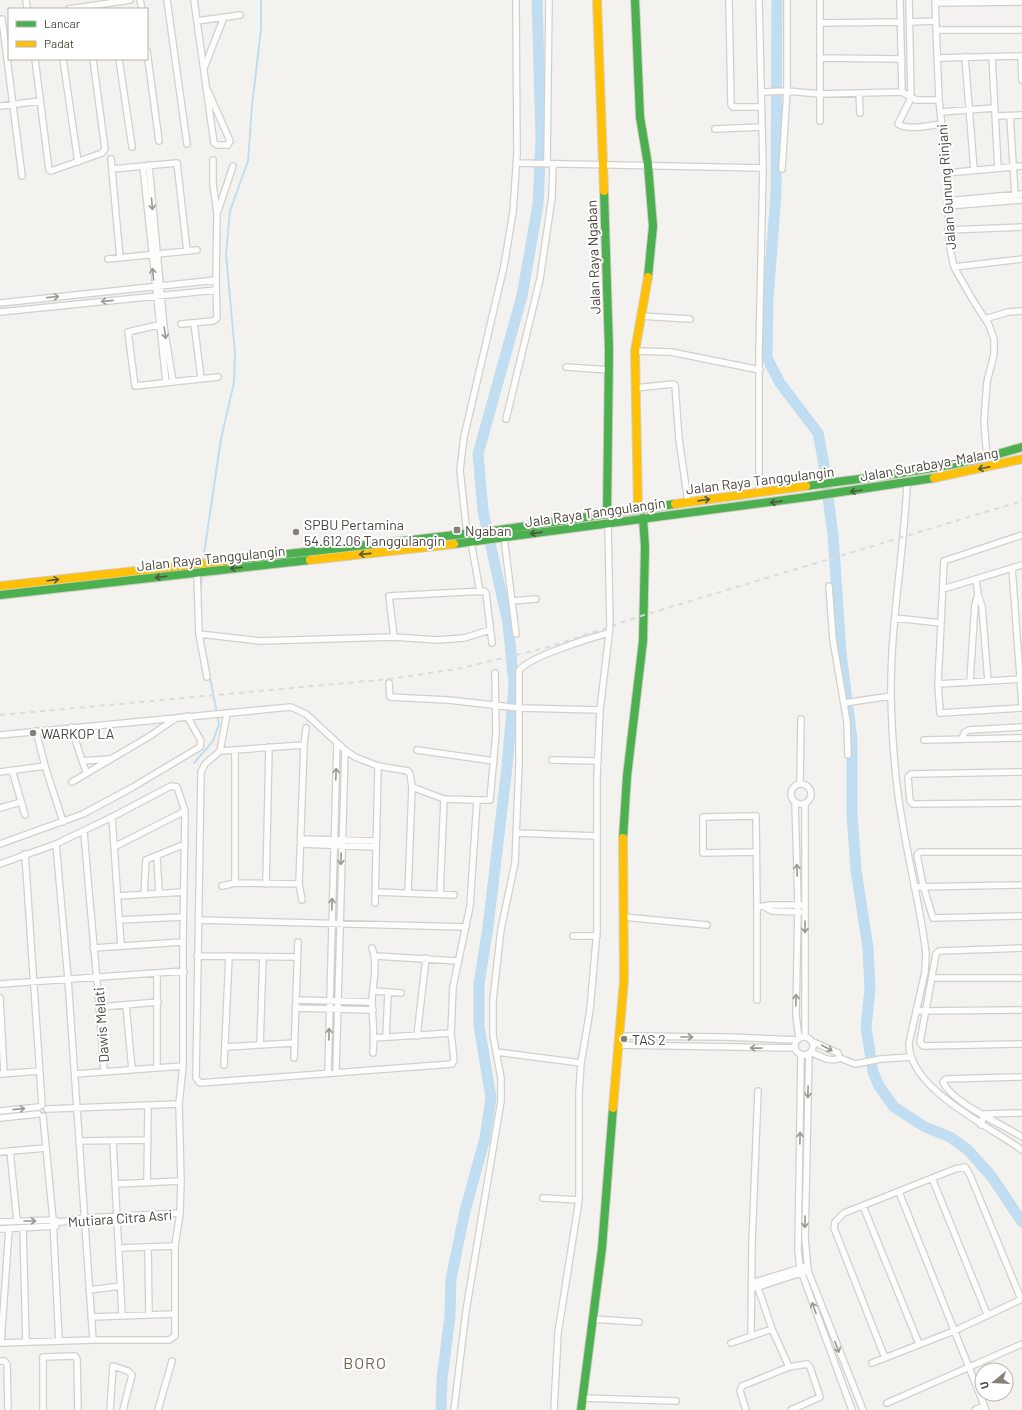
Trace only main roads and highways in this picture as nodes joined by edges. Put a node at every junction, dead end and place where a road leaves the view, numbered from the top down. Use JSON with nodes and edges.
{"nodes":[{"id":1,"x":597,"y":0,"type":"edge"},
{"id":2,"x":635,"y":0,"type":"edge"},
{"id":3,"x":1022,"y":447,"type":"edge"},
{"id":4,"x":1022,"y":459,"type":"edge"},
{"id":5,"x":734,"y":496,"type":"junction"},
{"id":6,"x":814,"y":496,"type":"joint"},
{"id":7,"x":736,"y":507,"type":"junction"},
{"id":8,"x":638,"y":509,"type":"junction"},
{"id":9,"x":607,"y":514,"type":"junction"},
{"id":10,"x":643,"y":518,"type":"junction"},
{"id":11,"x":500,"y":535,"type":"junction"},
{"id":12,"x":470,"y":538,"type":"junction"},
{"id":13,"x":28,"y":583,"type":"junction"},
{"id":14,"x":11,"y":585,"type":"junction"},
{"id":15,"x":0,"y":586,"type":"edge"},
{"id":16,"x":29,"y":592,"type":"junction"},
{"id":17,"x":12,"y":594,"type":"junction"},
{"id":18,"x":0,"y":595,"type":"edge"},
{"id":19,"x":581,"y":1410,"type":"edge"}],
"edges":[{"from":1,"to":9,"type":"main road","name":"Jalan Raya Ngaban"},
{"from":2,"to":8,"type":"main road"},
{"from":3,"to":5,"type":"main road","name":"Jalan Raya Tanggulangin"},
{"from":4,"to":6,"type":"main road","name":"Jalan Surabaya-Malang","one_way":true},
{"from":5,"to":7,"type":"main road"},
{"from":8,"to":5,"type":"main road","name":"Jalan Raya Tanggulangin","one_way":true},
{"from":6,"to":7,"type":"main road","name":"Jala Raya Tanggulangin","one_way":true},
{"from":7,"to":10,"type":"main road","name":"Jala Raya Tanggulangin"},
{"from":8,"to":9,"type":"main road","name":"Jalan Raya Tanggulangin"},
{"from":9,"to":11,"type":"main road","name":"Jalan Raya Tanggulangin"},
{"from":10,"to":11,"type":"main road","name":"Jala Raya Tanggulangin","one_way":true},
{"from":10,"to":19,"type":"main road"},
{"from":11,"to":12,"type":"main road"},
{"from":13,"to":12,"type":"main road","name":"Jalan Raya Tanggulangin","one_way":true},
{"from":12,"to":16,"type":"main road","name":"Jalan Raya Tanggulangin","one_way":true},
{"from":13,"to":14,"type":"main road","name":"Jalan Raya Tanggulangin"},
{"from":13,"to":16,"type":"main road"},
{"from":14,"to":15,"type":"main road","name":"Jalan Raya Tanggulangin"},
{"from":14,"to":17,"type":"main road"},
{"from":16,"to":17,"type":"main road","name":"Jalan Raya Tanggulangin"},
{"from":17,"to":18,"type":"main road","name":"Jalan Raya Tanggulangin"}]}
